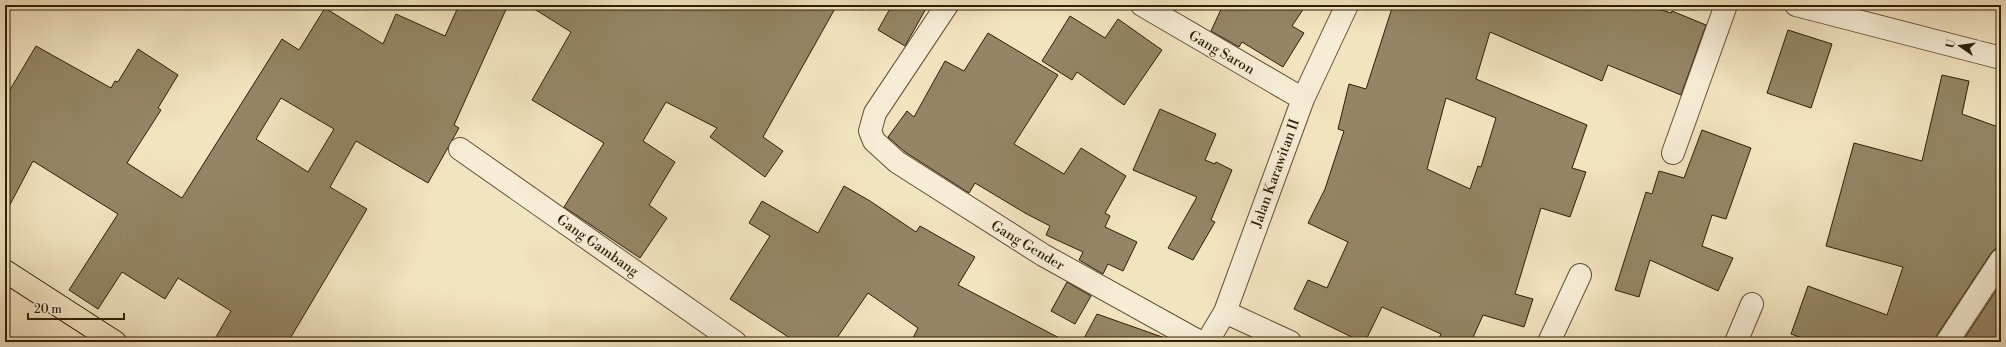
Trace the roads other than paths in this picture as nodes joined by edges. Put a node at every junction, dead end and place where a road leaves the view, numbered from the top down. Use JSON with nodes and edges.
{"nodes":[{"id":1,"x":947,"y":5,"type":"edge"},
{"id":2,"x":1142,"y":5,"type":"edge"},
{"id":3,"x":1347,"y":5,"type":"edge"},
{"id":4,"x":1726,"y":5,"type":"edge"},
{"id":5,"x":1796,"y":5,"type":"edge"},
{"id":6,"x":2001,"y":58,"type":"edge"},
{"id":7,"x":1303,"y":99,"type":"junction"},
{"id":8,"x":460,"y":149,"type":"dead end"},
{"id":9,"x":1673,"y":153,"type":"dead end"},
{"id":10,"x":2001,"y":260,"type":"edge"},
{"id":11,"x":5,"y":271,"type":"edge"},
{"id":12,"x":1580,"y":275,"type":"dead end"},
{"id":13,"x":1752,"y":304,"type":"dead end"},
{"id":14,"x":1224,"y":312,"type":"junction"},
{"id":15,"x":115,"y":342,"type":"edge"},
{"id":16,"x":736,"y":342,"type":"edge"},
{"id":17,"x":1200,"y":342,"type":"edge"},
{"id":18,"x":1207,"y":342,"type":"edge"},
{"id":19,"x":1290,"y":342,"type":"edge"},
{"id":20,"x":1549,"y":342,"type":"edge"},
{"id":21,"x":1736,"y":342,"type":"edge"},
{"id":22,"x":1947,"y":342,"type":"edge"}],
"edges":[{"from":1,"to":17,"type":"street","name":"Gang Gender"},
{"from":2,"to":7,"type":"street","name":"Gang Saron"},
{"from":3,"to":7,"type":"street","name":"Jalan Karawitan II"},
{"from":4,"to":9,"type":"street"},
{"from":5,"to":6,"type":"street"},
{"from":7,"to":14,"type":"street","name":"Jalan Karawitan II"},
{"from":8,"to":16,"type":"street","name":"Gang Gambang"},
{"from":10,"to":22,"type":"street"},
{"from":11,"to":15,"type":"main road"},
{"from":12,"to":20,"type":"street"},
{"from":13,"to":21,"type":"street"},
{"from":14,"to":18,"type":"street","name":"Jalan Karawitan II"},
{"from":14,"to":19,"type":"street"}]}
